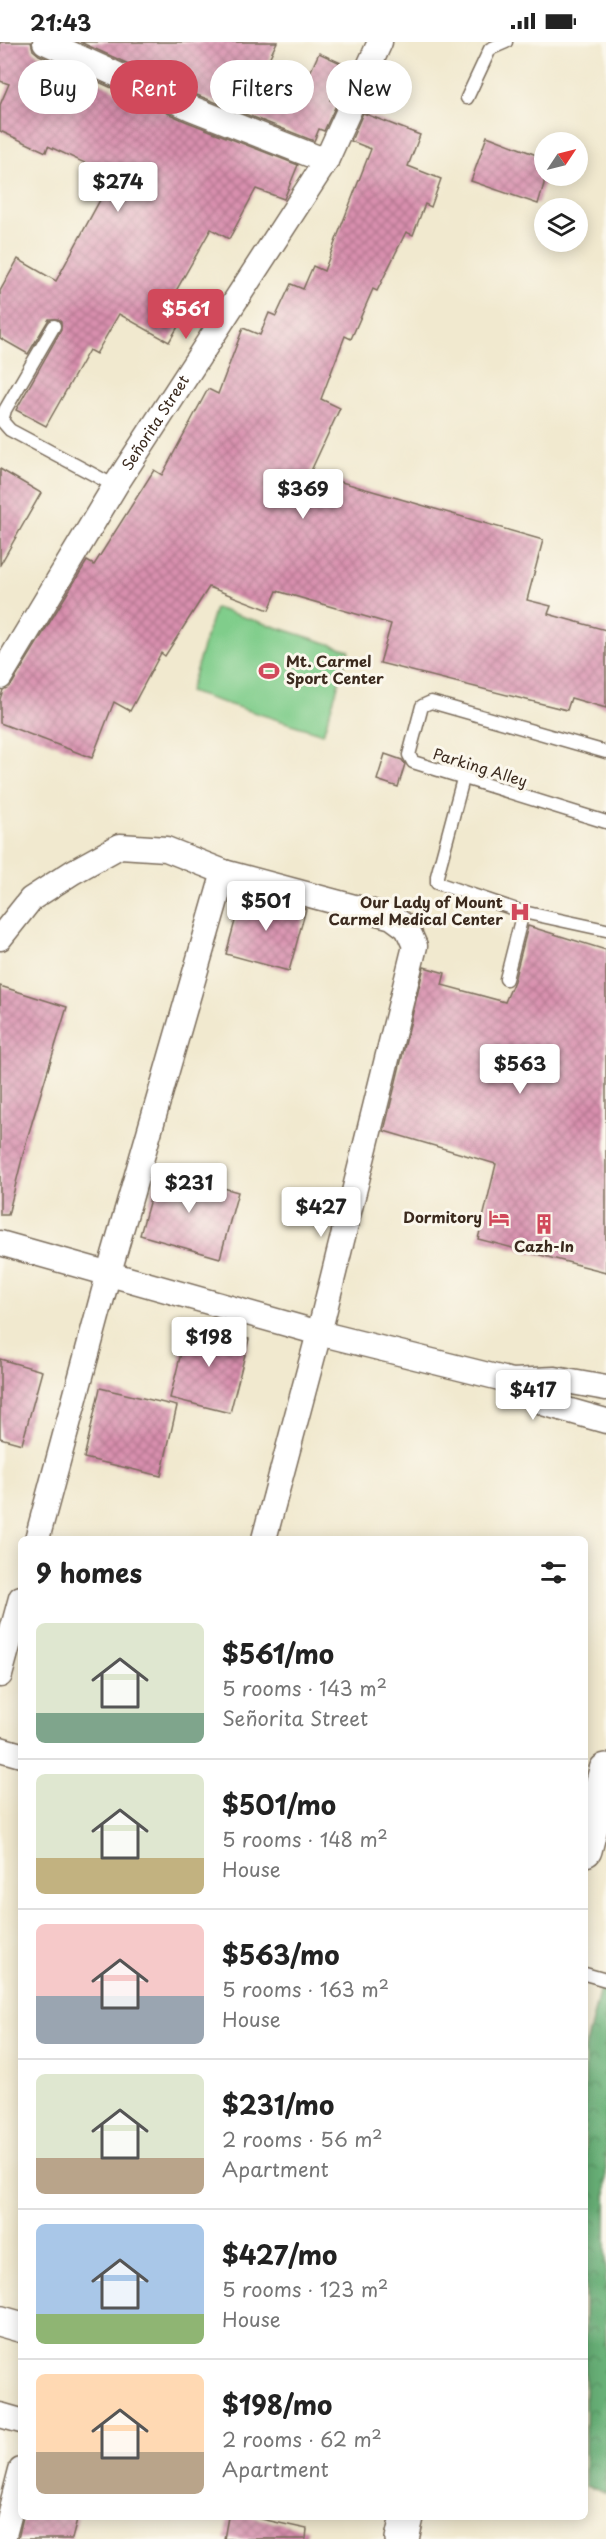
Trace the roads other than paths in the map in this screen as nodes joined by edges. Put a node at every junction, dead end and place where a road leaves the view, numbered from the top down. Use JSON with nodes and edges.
{"nodes":[{"id":1,"x":380,"y":42,"type":"edge"},
{"id":2,"x":506,"y":42,"type":"edge"},
{"id":3,"x":45,"y":43,"type":"edge"},
{"id":4,"x":467,"y":98,"type":"dead end"},
{"id":5,"x":326,"y":161,"type":"junction"},
{"id":6,"x":54,"y":326,"type":"dead end"},
{"id":7,"x":115,"y":486,"type":"junction"},
{"id":8,"x":0,"y":677,"type":"edge"},
{"id":9,"x":606,"y":752,"type":"edge"},
{"id":10,"x":463,"y":779,"type":"junction"},
{"id":11,"x":606,"y":822,"type":"edge"},
{"id":12,"x":224,"y":872,"type":"junction"},
{"id":13,"x":522,"y":912,"type":"junction"},
{"id":14,"x":606,"y":930,"type":"edge"},
{"id":15,"x":0,"y":938,"type":"edge"},
{"id":16,"x":506,"y":979,"type":"dead end"},
{"id":17,"x":0,"y":1243,"type":"edge"},
{"id":18,"x":109,"y":1272,"type":"junction"},
{"id":19,"x":319,"y":1333,"type":"junction"},
{"id":20,"x":512,"y":1381,"type":"junction"},
{"id":21,"x":599,"y":1386,"type":"edge"},
{"id":22,"x":595,"y":1417,"type":"edge"},
{"id":23,"x":38,"y":1536,"type":"edge"},
{"id":24,"x":265,"y":1536,"type":"edge"},
{"id":25,"x":18,"y":1609,"type":"edge"},
{"id":26,"x":0,"y":1675,"type":"edge"},
{"id":27,"x":0,"y":1749,"type":"edge"},
{"id":28,"x":18,"y":1754,"type":"edge"},
{"id":29,"x":606,"y":1770,"type":"edge"},
{"id":30,"x":588,"y":1839,"type":"edge"},
{"id":31,"x":588,"y":1975,"type":"edge"},
{"id":32,"x":606,"y":1980,"type":"edge"},
{"id":33,"x":0,"y":2321,"type":"edge"},
{"id":34,"x":18,"y":2325,"type":"edge"},
{"id":35,"x":0,"y":2415,"type":"edge"},
{"id":36,"x":18,"y":2420,"type":"edge"},
{"id":37,"x":18,"y":2482,"type":"edge"},
{"id":38,"x":406,"y":2520,"type":"edge"},
{"id":39,"x":3,"y":2539,"type":"edge"},
{"id":40,"x":402,"y":2539,"type":"edge"}],
"edges":[{"from":1,"to":5,"type":"street","name":"Señorita Street"},
{"from":2,"to":4,"type":"lane"},
{"from":3,"to":5,"type":"street"},
{"from":5,"to":7,"type":"street","name":"Señorita Street"},
{"from":6,"to":7,"type":"lane"},
{"from":7,"to":8,"type":"street","name":"Señorita Street"},
{"from":9,"to":10,"type":"lane","name":"Parking Alley"},
{"from":10,"to":11,"type":"lane","name":"Parking Alley"},
{"from":10,"to":13,"type":"lane"},
{"from":12,"to":15,"type":"street"},
{"from":12,"to":18,"type":"street"},
{"from":12,"to":19,"type":"street"},
{"from":13,"to":14,"type":"lane"},
{"from":13,"to":16,"type":"lane"},
{"from":17,"to":18,"type":"street"},
{"from":18,"to":19,"type":"street"},
{"from":18,"to":23,"type":"street"},
{"from":19,"to":20,"type":"street"},
{"from":19,"to":24,"type":"street"},
{"from":20,"to":21,"type":"street"},
{"from":20,"to":22,"type":"street"},
{"from":21,"to":22,"type":"street"},
{"from":25,"to":26,"type":"street"},
{"from":27,"to":28,"type":"street"},
{"from":29,"to":30,"type":"highway"},
{"from":31,"to":32,"type":"lane"},
{"from":33,"to":34,"type":"street"},
{"from":35,"to":36,"type":"street"},
{"from":37,"to":39,"type":"street"},
{"from":38,"to":40,"type":"highway"}]}
